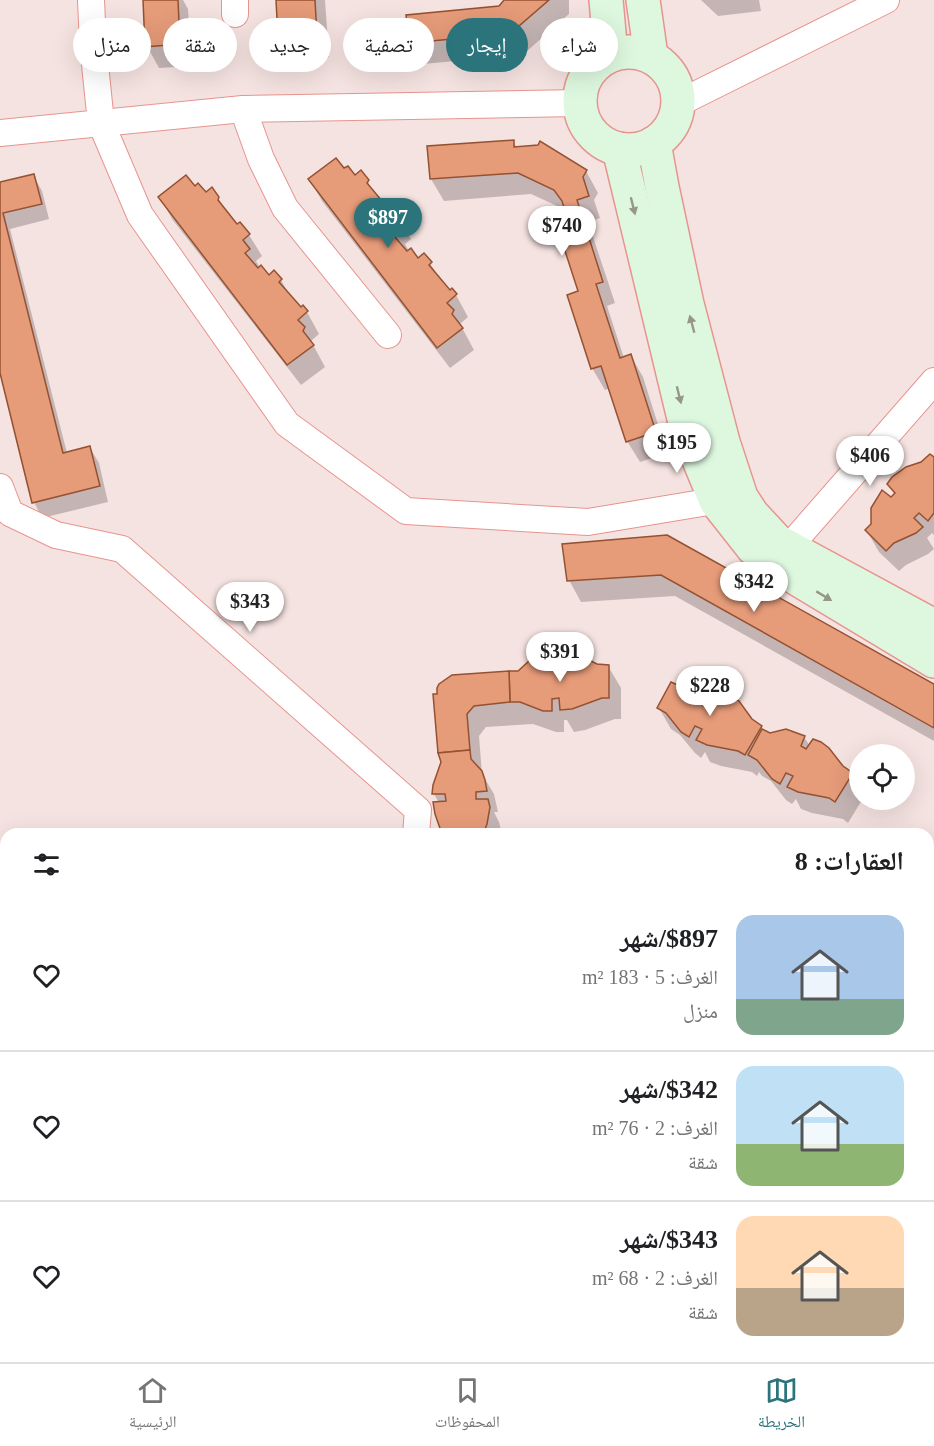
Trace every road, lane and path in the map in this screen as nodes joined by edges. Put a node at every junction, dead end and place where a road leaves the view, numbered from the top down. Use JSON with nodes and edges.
{"nodes":[{"id":1,"x":91,"y":0,"type":"edge"},
{"id":2,"x":606,"y":0,"type":"edge"},
{"id":3,"x":643,"y":0,"type":"edge"},
{"id":4,"x":885,"y":0,"type":"edge"},
{"id":5,"x":608,"y":18,"type":"edge"},
{"id":6,"x":618,"y":53,"type":"edge"},
{"id":7,"x":651,"y":56,"type":"junction"},
{"id":8,"x":589,"y":72,"type":"edge"},
{"id":9,"x":580,"y":104,"type":"junction"},
{"id":10,"x":679,"y":104,"type":"junction"},
{"id":11,"x":243,"y":109,"type":"junction"},
{"id":12,"x":101,"y":123,"type":"junction"},
{"id":13,"x":0,"y":133,"type":"edge"},
{"id":14,"x":654,"y":143,"type":"junction"},
{"id":15,"x":619,"y":149,"type":"junction"},
{"id":16,"x":388,"y":335,"type":"dead end"},
{"id":17,"x":934,"y":381,"type":"edge"},
{"id":18,"x":0,"y":487,"type":"edge"},
{"id":19,"x":729,"y":499,"type":"junction"},
{"id":20,"x":781,"y":555,"type":"junction"},
{"id":21,"x":934,"y":626,"type":"edge"},
{"id":22,"x":934,"y":661,"type":"edge"},
{"id":23,"x":416,"y":828,"type":"edge"}],
"edges":[{"from":1,"to":12,"type":"street"},
{"from":2,"to":5,"type":"main road"},
{"from":3,"to":7,"type":"main road"},
{"from":4,"to":10,"type":"street"},
{"from":6,"to":7,"type":"main road"},
{"from":7,"to":10,"type":"main road"},
{"from":8,"to":9,"type":"main road"},
{"from":9,"to":11,"type":"street"},
{"from":9,"to":15,"type":"main road"},
{"from":10,"to":14,"type":"main road"},
{"from":11,"to":12,"type":"street"},
{"from":11,"to":16,"type":"street"},
{"from":12,"to":13,"type":"street"},
{"from":12,"to":19,"type":"street"},
{"from":14,"to":15,"type":"main road"},
{"from":19,"to":14,"type":"main road","one_way":true},
{"from":15,"to":19,"type":"main road","one_way":true},
{"from":17,"to":20,"type":"street"},
{"from":18,"to":23,"type":"street"},
{"from":19,"to":20,"type":"main road"},
{"from":20,"to":21,"type":"main road"},
{"from":20,"to":22,"type":"main road","one_way":true}]}
